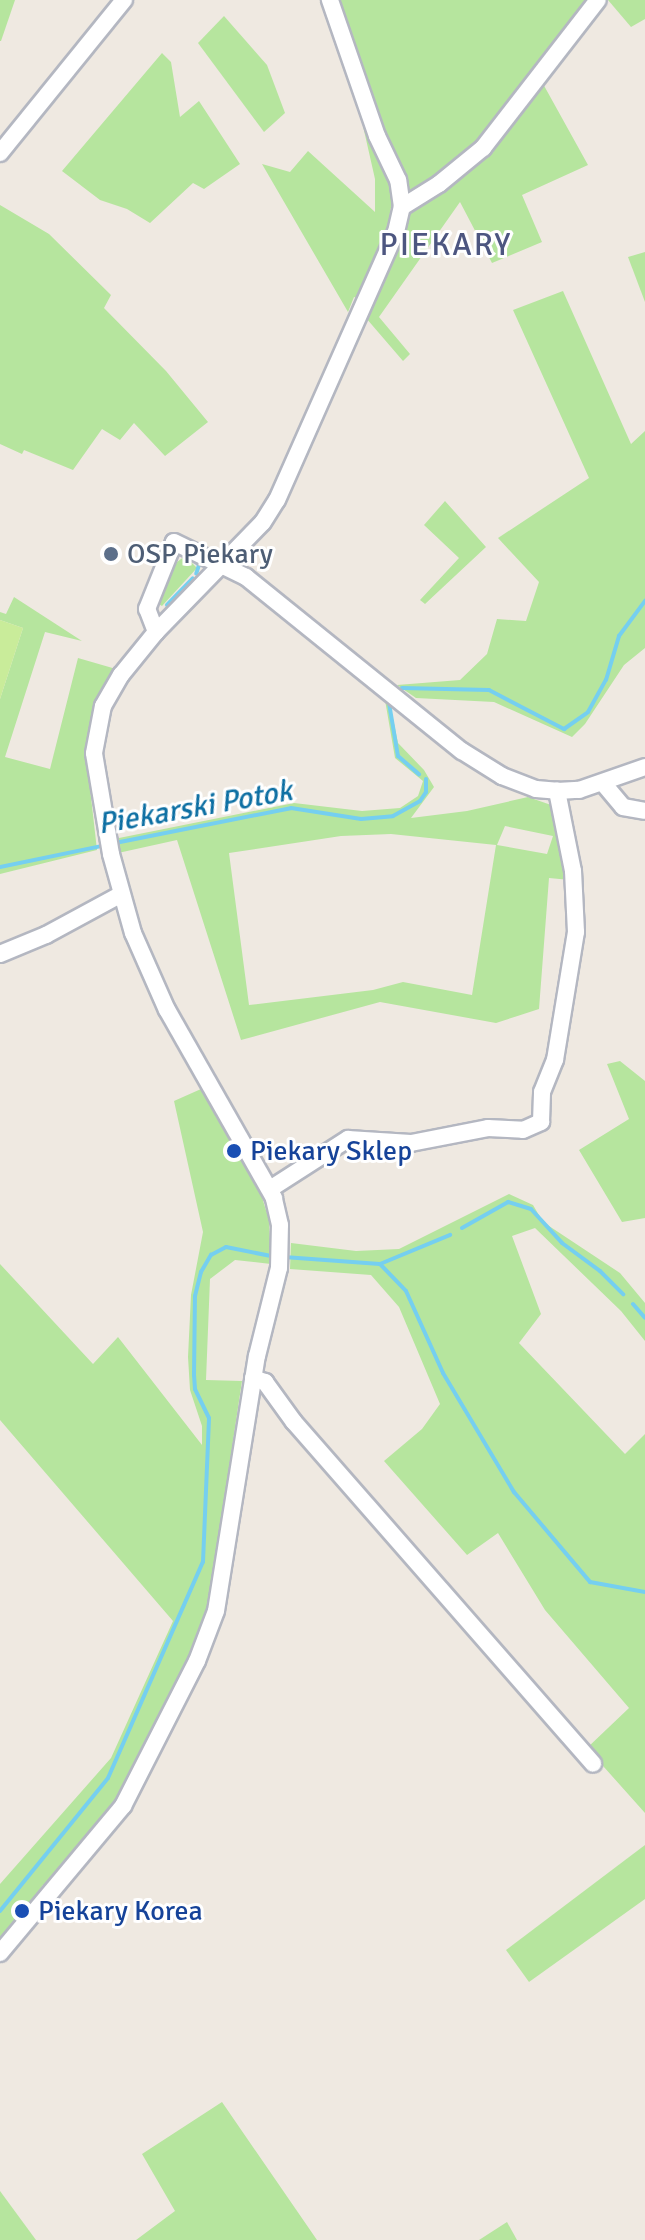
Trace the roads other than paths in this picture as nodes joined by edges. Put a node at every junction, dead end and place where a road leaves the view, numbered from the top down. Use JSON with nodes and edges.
{"nodes":[{"id":1,"x":124,"y":0,"type":"edge"},
{"id":2,"x":330,"y":0,"type":"edge"},
{"id":3,"x":598,"y":0,"type":"edge"},
{"id":4,"x":0,"y":153,"type":"edge"},
{"id":5,"x":402,"y":207,"type":"junction"},
{"id":6,"x":223,"y":563,"type":"junction"},
{"id":7,"x":156,"y":632,"type":"junction"},
{"id":8,"x":645,"y":767,"type":"edge"},
{"id":9,"x":603,"y":783,"type":"junction"},
{"id":10,"x":557,"y":791,"type":"junction"},
{"id":11,"x":645,"y":811,"type":"edge"},
{"id":12,"x":120,"y":895,"type":"junction"},
{"id":13,"x":0,"y":954,"type":"edge"},
{"id":14,"x":270,"y":1189,"type":"junction"},
{"id":15,"x":253,"y":1378,"type":"junction"},
{"id":16,"x":593,"y":1763,"type":"dead end"},
{"id":17,"x":0,"y":1953,"type":"edge"}],
"edges":[{"from":1,"to":4,"type":"street"},
{"from":2,"to":5,"type":"street"},
{"from":3,"to":5,"type":"street"},
{"from":5,"to":6,"type":"street"},
{"from":6,"to":7,"type":"street"},
{"from":6,"to":7,"type":"street"},
{"from":6,"to":10,"type":"street"},
{"from":7,"to":12,"type":"street"},
{"from":8,"to":9,"type":"street"},
{"from":9,"to":10,"type":"street"},
{"from":9,"to":11,"type":"street"},
{"from":10,"to":14,"type":"street"},
{"from":12,"to":13,"type":"street"},
{"from":12,"to":14,"type":"street"},
{"from":14,"to":15,"type":"street"},
{"from":15,"to":16,"type":"street"},
{"from":15,"to":17,"type":"street"}]}
